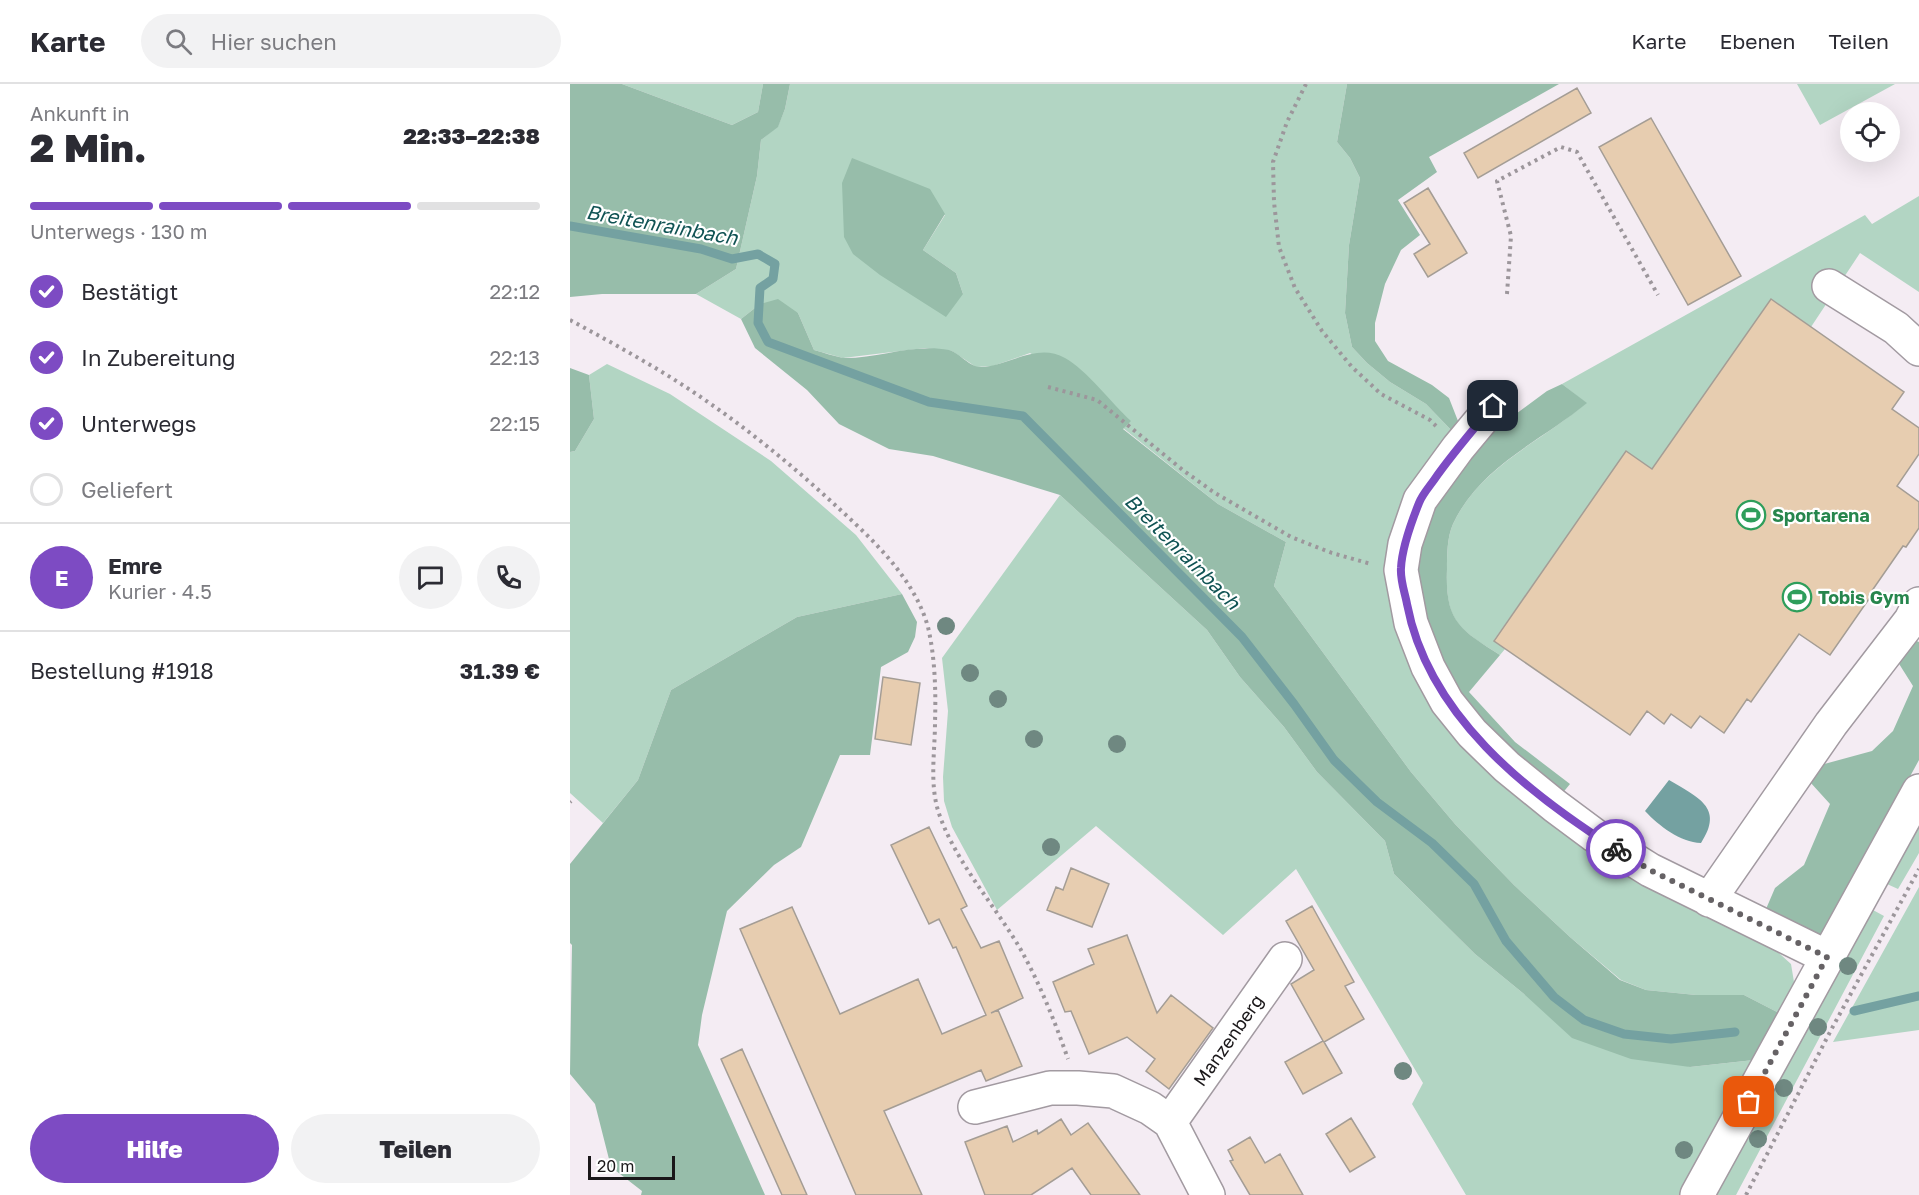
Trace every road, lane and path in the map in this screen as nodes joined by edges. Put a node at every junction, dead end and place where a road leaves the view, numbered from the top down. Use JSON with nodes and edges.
{"nodes":[{"id":1,"x":1306,"y":84,"type":"edge"},
{"id":2,"x":1829,"y":286,"type":"dead end"},
{"id":3,"x":1507,"y":294,"type":"dead end"},
{"id":4,"x":1658,"y":295,"type":"dead end"},
{"id":5,"x":570,"y":320,"type":"edge"},
{"id":6,"x":1919,"y":349,"type":"edge"},
{"id":7,"x":1048,"y":387,"type":"dead end"},
{"id":8,"x":1493,"y":406,"type":"dead end"},
{"id":9,"x":1458,"y":448,"type":"junction"},
{"id":10,"x":1401,"y":570,"type":"junction"},
{"id":11,"x":1919,"y":604,"type":"edge"},
{"id":12,"x":1919,"y":791,"type":"edge"},
{"id":13,"x":1919,"y":869,"type":"edge"},
{"id":14,"x":1709,"y":900,"type":"junction"},
{"id":15,"x":1827,"y":957,"type":"junction"},
{"id":16,"x":1285,"y":958,"type":"dead end"},
{"id":17,"x":1078,"y":1088,"type":"junction"},
{"id":18,"x":975,"y":1107,"type":"dead end"},
{"id":19,"x":1170,"y":1122,"type":"junction"},
{"id":20,"x":1208,"y":1195,"type":"edge"},
{"id":21,"x":1697,"y":1195,"type":"edge"},
{"id":22,"x":1746,"y":1195,"type":"edge"}],
"edges":[{"from":1,"to":9,"type":"path"},
{"from":2,"to":6,"type":"street"},
{"from":3,"to":4,"type":"path"},
{"from":5,"to":17,"type":"path"},
{"from":7,"to":10,"type":"path"},
{"from":8,"to":9,"type":"street"},
{"from":9,"to":10,"type":"street"},
{"from":10,"to":14,"type":"street"},
{"from":11,"to":14,"type":"street"},
{"from":12,"to":15,"type":"street"},
{"from":13,"to":22,"type":"path"},
{"from":14,"to":15,"type":"street"},
{"from":15,"to":21,"type":"street"},
{"from":16,"to":19,"type":"street","name":"Manzenberg"},
{"from":17,"to":18,"type":"street"},
{"from":17,"to":19,"type":"street"},
{"from":19,"to":20,"type":"street"}]}
